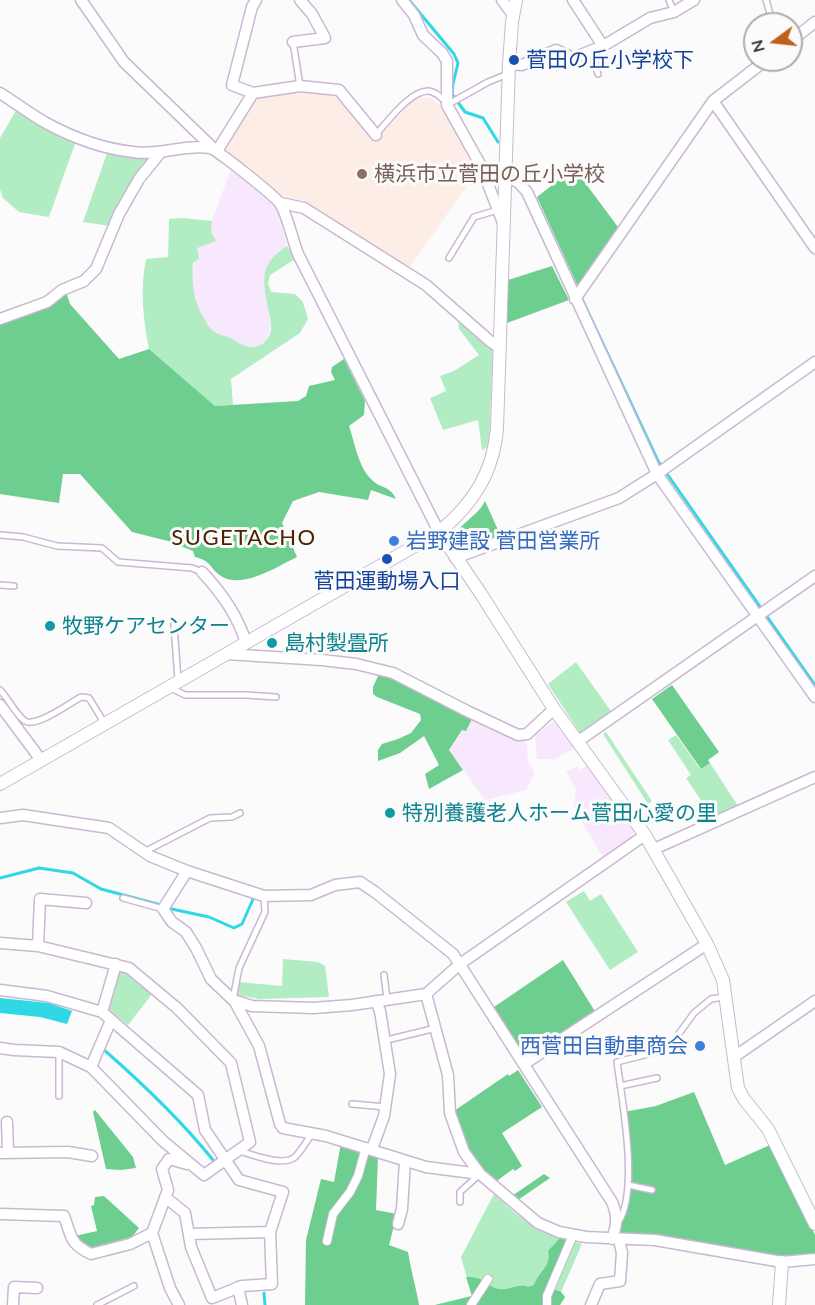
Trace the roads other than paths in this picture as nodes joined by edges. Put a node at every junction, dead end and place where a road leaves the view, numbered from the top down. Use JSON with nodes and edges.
{"nodes":[{"id":1,"x":81,"y":0,"type":"edge"},
{"id":2,"x":256,"y":0,"type":"edge"},
{"id":3,"x":300,"y":0,"type":"edge"},
{"id":4,"x":402,"y":0,"type":"edge"},
{"id":5,"x":502,"y":0,"type":"edge"},
{"id":6,"x":516,"y":0,"type":"edge"},
{"id":7,"x":573,"y":0,"type":"edge"},
{"id":8,"x":669,"y":0,"type":"edge"},
{"id":9,"x":694,"y":0,"type":"edge"},
{"id":10,"x":674,"y":12,"type":"junction"},
{"id":11,"x":513,"y":15,"type":"junction"},
{"id":12,"x":293,"y":42,"type":"joint"},
{"id":13,"x":603,"y":46,"type":"junction"},
{"id":14,"x":591,"y":52,"type":"junction"},
{"id":15,"x":509,"y":69,"type":"junction"},
{"id":16,"x":750,"y":72,"type":"edge"},
{"id":17,"x":598,"y":74,"type":"dead end"},
{"id":18,"x":300,"y":86,"type":"junction"},
{"id":19,"x":0,"y":93,"type":"edge"},
{"id":20,"x":253,"y":93,"type":"junction"},
{"id":21,"x":712,"y":101,"type":"junction"},
{"id":22,"x":448,"y":104,"type":"junction"},
{"id":23,"x":376,"y":135,"type":"joint"},
{"id":24,"x":215,"y":150,"type":"junction"},
{"id":25,"x":160,"y":153,"type":"junction"},
{"id":26,"x":505,"y":175,"type":"junction"},
{"id":27,"x":281,"y":203,"type":"junction"},
{"id":28,"x":498,"y":210,"type":"junction"},
{"id":29,"x":504,"y":224,"type":"junction"},
{"id":30,"x":815,"y":248,"type":"edge"},
{"id":31,"x":449,"y":258,"type":"dead end"},
{"id":32,"x":575,"y":299,"type":"junction"},
{"id":33,"x":0,"y":319,"type":"edge"},
{"id":34,"x":499,"y":346,"type":"junction"},
{"id":35,"x":815,"y":362,"type":"edge"},
{"id":36,"x":657,"y":474,"type":"junction"},
{"id":37,"x":439,"y":532,"type":"junction"},
{"id":38,"x":0,"y":535,"type":"edge"},
{"id":39,"x":455,"y":558,"type":"junction"},
{"id":40,"x":202,"y":572,"type":"joint"},
{"id":41,"x":815,"y":576,"type":"edge"},
{"id":42,"x":0,"y":585,"type":"edge"},
{"id":43,"x":14,"y":586,"type":"dead end"},
{"id":44,"x":759,"y":616,"type":"junction"},
{"id":45,"x":174,"y":625,"type":"dead end"},
{"id":46,"x":246,"y":643,"type":"junction"},
{"id":47,"x":226,"y":654,"type":"junction"},
{"id":48,"x":174,"y":684,"type":"junction"},
{"id":49,"x":0,"y":690,"type":"edge"},
{"id":50,"x":276,"y":697,"type":"dead end"},
{"id":51,"x":815,"y":697,"type":"edge"},
{"id":52,"x":0,"y":705,"type":"edge"},
{"id":53,"x":555,"y":709,"type":"junction"},
{"id":54,"x":105,"y":724,"type":"junction"},
{"id":55,"x":577,"y":742,"type":"junction"},
{"id":56,"x":41,"y":760,"type":"junction"},
{"id":57,"x":815,"y":777,"type":"edge"},
{"id":58,"x":0,"y":783,"type":"edge"},
{"id":59,"x":240,"y":813,"type":"dead end"},
{"id":60,"x":0,"y":818,"type":"edge"},
{"id":61,"x":645,"y":835,"type":"junction"},
{"id":62,"x":654,"y":849,"type":"junction"},
{"id":63,"x":144,"y":852,"type":"junction"},
{"id":64,"x":187,"y":871,"type":"junction"},
{"id":65,"x":264,"y":896,"type":"junction"},
{"id":66,"x":123,"y":898,"type":"dead end"},
{"id":67,"x":86,"y":903,"type":"dead end"},
{"id":68,"x":163,"y":909,"type":"junction"},
{"id":69,"x":0,"y":943,"type":"edge"},
{"id":70,"x":706,"y":944,"type":"junction"},
{"id":71,"x":38,"y":946,"type":"junction"},
{"id":72,"x":116,"y":964,"type":"junction"},
{"id":73,"x":459,"y":964,"type":"junction"},
{"id":74,"x":384,"y":975,"type":"dead end"},
{"id":75,"x":0,"y":990,"type":"edge"},
{"id":76,"x":426,"y":993,"type":"junction"},
{"id":77,"x":726,"y":996,"type":"junction"},
{"id":78,"x":233,"y":999,"type":"junction"},
{"id":79,"x":382,"y":1000,"type":"junction"},
{"id":80,"x":815,"y":1001,"type":"edge"},
{"id":81,"x":102,"y":1012,"type":"junction"},
{"id":82,"x":111,"y":1020,"type":"junction"},
{"id":83,"x":436,"y":1028,"type":"junction"},
{"id":84,"x":391,"y":1039,"type":"dead end"},
{"id":85,"x":0,"y":1048,"type":"edge"},
{"id":86,"x":58,"y":1052,"type":"junction"},
{"id":87,"x":734,"y":1058,"type":"junction"},
{"id":88,"x":524,"y":1064,"type":"junction"},
{"id":89,"x":91,"y":1067,"type":"junction"},
{"id":90,"x":657,"y":1078,"type":"dead end"},
{"id":91,"x":620,"y":1086,"type":"junction"},
{"id":92,"x":59,"y":1096,"type":"dead end"},
{"id":93,"x":352,"y":1104,"type":"dead end"},
{"id":94,"x":386,"y":1107,"type":"junction"},
{"id":95,"x":7,"y":1122,"type":"dead end"},
{"id":96,"x":312,"y":1133,"type":"junction"},
{"id":97,"x":369,"y":1148,"type":"junction"},
{"id":98,"x":238,"y":1150,"type":"junction"},
{"id":99,"x":4,"y":1153,"type":"edge"},
{"id":100,"x":92,"y":1156,"type":"dead end"},
{"id":101,"x":225,"y":1160,"type":"junction"},
{"id":102,"x":405,"y":1161,"type":"junction"},
{"id":103,"x":193,"y":1166,"type":"junction"},
{"id":104,"x":480,"y":1174,"type":"junction"},
{"id":105,"x":628,"y":1185,"type":"junction"},
{"id":106,"x":652,"y":1190,"type":"dead end"},
{"id":107,"x":165,"y":1197,"type":"junction"},
{"id":108,"x":460,"y":1202,"type":"dead end"},
{"id":109,"x":0,"y":1214,"type":"edge"},
{"id":110,"x":814,"y":1218,"type":"edge"},
{"id":111,"x":618,"y":1222,"type":"junction"},
{"id":112,"x":398,"y":1224,"type":"dead end"},
{"id":113,"x":270,"y":1232,"type":"junction"},
{"id":114,"x":152,"y":1233,"type":"junction"},
{"id":115,"x":189,"y":1234,"type":"junction"},
{"id":116,"x":573,"y":1235,"type":"junction"},
{"id":117,"x":615,"y":1240,"type":"junction"},
{"id":118,"x":327,"y":1241,"type":"dead end"},
{"id":119,"x":815,"y":1259,"type":"edge"},
{"id":120,"x":782,"y":1262,"type":"junction"},
{"id":121,"x":488,"y":1279,"type":"dead end"},
{"id":122,"x":134,"y":1286,"type":"dead end"},
{"id":123,"x":238,"y":1287,"type":"junction"},
{"id":124,"x":37,"y":1288,"type":"dead end"},
{"id":125,"x":13,"y":1305,"type":"edge"},
{"id":126,"x":97,"y":1305,"type":"edge"},
{"id":127,"x":179,"y":1305,"type":"edge"},
{"id":128,"x":242,"y":1305,"type":"edge"},
{"id":129,"x":471,"y":1305,"type":"edge"},
{"id":130,"x":547,"y":1305,"type":"edge"},
{"id":131,"x":591,"y":1305,"type":"edge"},
{"id":132,"x":779,"y":1305,"type":"edge"}],
"edges":[{"from":1,"to":24,"type":"street"},
{"from":2,"to":20,"type":"street"},
{"from":3,"to":12,"type":"street"},
{"from":4,"to":22,"type":"street"},
{"from":5,"to":11,"type":"street"},
{"from":6,"to":11,"type":"street"},
{"from":7,"to":13,"type":"street"},
{"from":8,"to":10,"type":"lane"},
{"from":9,"to":10,"type":"street"},
{"from":10,"to":13,"type":"street"},
{"from":11,"to":15,"type":"street"},
{"from":12,"to":18,"type":"lane"},
{"from":13,"to":14,"type":"street"},
{"from":14,"to":15,"type":"street"},
{"from":14,"to":17,"type":"lane"},
{"from":15,"to":22,"type":"lane"},
{"from":15,"to":26,"type":"street"},
{"from":16,"to":21,"type":"street"},
{"from":18,"to":20,"type":"street"},
{"from":18,"to":23,"type":"street"},
{"from":19,"to":25,"type":"street"},
{"from":20,"to":24,"type":"street"},
{"from":21,"to":30,"type":"street"},
{"from":21,"to":32,"type":"street"},
{"from":22,"to":23,"type":"lane"},
{"from":22,"to":28,"type":"street"},
{"from":24,"to":25,"type":"street"},
{"from":24,"to":27,"type":"street"},
{"from":25,"to":33,"type":"street"},
{"from":26,"to":29,"type":"street"},
{"from":26,"to":32,"type":"street"},
{"from":27,"to":34,"type":"street"},
{"from":27,"to":37,"type":"street"},
{"from":28,"to":29,"type":"street"},
{"from":28,"to":31,"type":"lane"},
{"from":29,"to":34,"type":"street"},
{"from":32,"to":36,"type":"street"},
{"from":34,"to":37,"type":"street"},
{"from":35,"to":36,"type":"street"},
{"from":36,"to":39,"type":"street"},
{"from":36,"to":44,"type":"street"},
{"from":37,"to":39,"type":"street"},
{"from":37,"to":46,"type":"street"},
{"from":38,"to":40,"type":"lane"},
{"from":39,"to":53,"type":"street"},
{"from":40,"to":46,"type":"street"},
{"from":41,"to":44,"type":"street"},
{"from":42,"to":43,"type":"lane"},
{"from":44,"to":51,"type":"street"},
{"from":44,"to":55,"type":"street"},
{"from":45,"to":48,"type":"lane"},
{"from":46,"to":47,"type":"street"},
{"from":47,"to":48,"type":"street"},
{"from":47,"to":53,"type":"street"},
{"from":48,"to":50,"type":"lane"},
{"from":48,"to":54,"type":"street"},
{"from":49,"to":54,"type":"lane"},
{"from":52,"to":56,"type":"street"},
{"from":53,"to":55,"type":"street"},
{"from":54,"to":56,"type":"street"},
{"from":55,"to":61,"type":"street"},
{"from":56,"to":58,"type":"street"},
{"from":57,"to":62,"type":"street"},
{"from":59,"to":63,"type":"lane"},
{"from":60,"to":63,"type":"street"},
{"from":61,"to":62,"type":"street"},
{"from":61,"to":73,"type":"street"},
{"from":62,"to":70,"type":"street"},
{"from":63,"to":64,"type":"street"},
{"from":64,"to":65,"type":"street"},
{"from":64,"to":68,"type":"street"},
{"from":65,"to":73,"type":"street"},
{"from":65,"to":78,"type":"lane"},
{"from":66,"to":68,"type":"lane"},
{"from":67,"to":71,"type":"street"},
{"from":68,"to":78,"type":"street"},
{"from":69,"to":71,"type":"street"},
{"from":70,"to":77,"type":"street"},
{"from":70,"to":88,"type":"street"},
{"from":71,"to":72,"type":"street"},
{"from":72,"to":81,"type":"street"},
{"from":72,"to":98,"type":"street"},
{"from":73,"to":76,"type":"street"},
{"from":73,"to":88,"type":"street"},
{"from":74,"to":79,"type":"lane"},
{"from":75,"to":81,"type":"street"},
{"from":76,"to":79,"type":"street"},
{"from":76,"to":83,"type":"street"},
{"from":77,"to":87,"type":"street"},
{"from":77,"to":91,"type":"lane"},
{"from":78,"to":79,"type":"street"},
{"from":78,"to":96,"type":"street"},
{"from":79,"to":94,"type":"street"},
{"from":80,"to":87,"type":"street"},
{"from":81,"to":82,"type":"street"},
{"from":82,"to":89,"type":"street"},
{"from":82,"to":101,"type":"street"},
{"from":83,"to":84,"type":"lane"},
{"from":83,"to":104,"type":"street"},
{"from":85,"to":86,"type":"street"},
{"from":86,"to":89,"type":"street"},
{"from":86,"to":92,"type":"lane"},
{"from":87,"to":110,"type":"street"},
{"from":88,"to":111,"type":"street"},
{"from":89,"to":103,"type":"street"},
{"from":90,"to":91,"type":"lane"},
{"from":91,"to":105,"type":"lane"},
{"from":93,"to":94,"type":"lane"},
{"from":94,"to":97,"type":"street"},
{"from":95,"to":99,"type":"street"},
{"from":96,"to":97,"type":"street"},
{"from":96,"to":98,"type":"lane"},
{"from":97,"to":102,"type":"street"},
{"from":97,"to":118,"type":"street"},
{"from":98,"to":101,"type":"street"},
{"from":99,"to":100,"type":"street"},
{"from":101,"to":103,"type":"street"},
{"from":101,"to":113,"type":"street"},
{"from":102,"to":104,"type":"street"},
{"from":102,"to":112,"type":"street"},
{"from":103,"to":107,"type":"street"},
{"from":104,"to":108,"type":"lane"},
{"from":104,"to":116,"type":"street"},
{"from":105,"to":106,"type":"lane"},
{"from":105,"to":111,"type":"lane"},
{"from":107,"to":114,"type":"street"},
{"from":107,"to":115,"type":"street"},
{"from":109,"to":114,"type":"street"},
{"from":111,"to":117,"type":"street"},
{"from":113,"to":115,"type":"street"},
{"from":113,"to":123,"type":"street"},
{"from":114,"to":127,"type":"street"},
{"from":115,"to":123,"type":"street"},
{"from":116,"to":117,"type":"street"},
{"from":116,"to":130,"type":"street"},
{"from":117,"to":120,"type":"street"},
{"from":117,"to":131,"type":"street"},
{"from":119,"to":120,"type":"street"},
{"from":120,"to":132,"type":"street"},
{"from":121,"to":129,"type":"street"},
{"from":122,"to":126,"type":"lane"},
{"from":123,"to":128,"type":"street"},
{"from":124,"to":125,"type":"street"}]}
